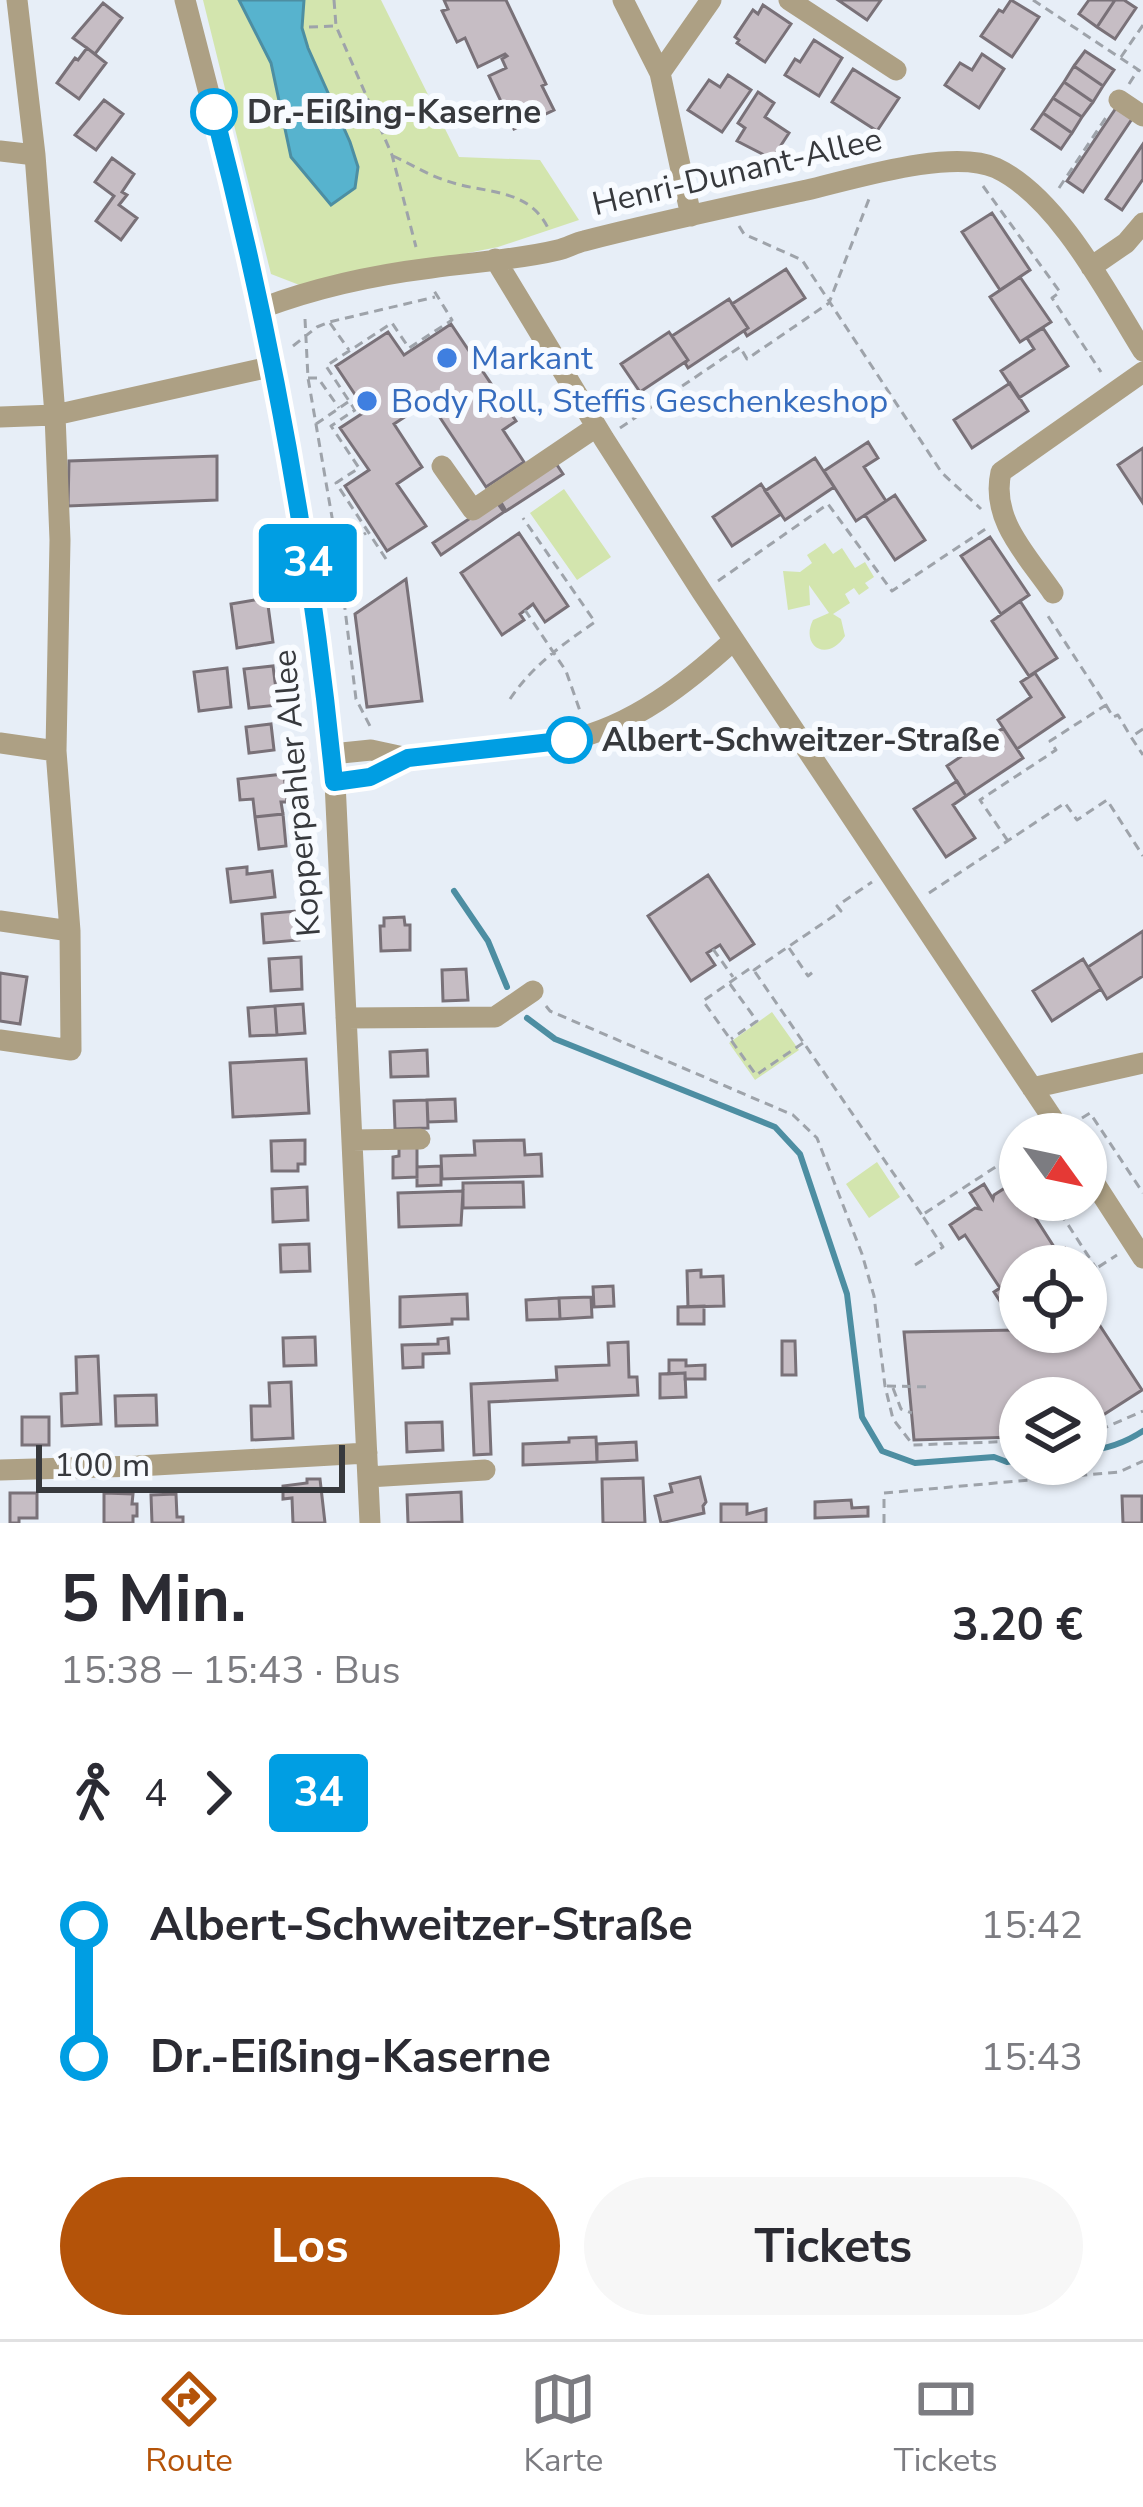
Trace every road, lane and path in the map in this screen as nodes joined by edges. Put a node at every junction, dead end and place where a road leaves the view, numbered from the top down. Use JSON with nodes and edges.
{"nodes":[{"id":1,"x":17,"y":0,"type":"edge"},
{"id":2,"x":185,"y":0,"type":"edge"},
{"id":3,"x":334,"y":0,"type":"edge"},
{"id":4,"x":622,"y":0,"type":"edge"},
{"id":5,"x":711,"y":0,"type":"edge"},
{"id":6,"x":789,"y":0,"type":"edge"},
{"id":7,"x":1033,"y":0,"type":"edge"},
{"id":8,"x":1143,"y":25,"type":"edge"},
{"id":9,"x":335,"y":26,"type":"junction"},
{"id":10,"x":310,"y":27,"type":"dead end"},
{"id":11,"x":1120,"y":58,"type":"junction"},
{"id":12,"x":896,"y":70,"type":"dead end"},
{"id":13,"x":1141,"y":72,"type":"edge"},
{"id":14,"x":661,"y":74,"type":"junction"},
{"id":15,"x":1118,"y":100,"type":"junction"},
{"id":16,"x":1143,"y":116,"type":"edge"},
{"id":17,"x":0,"y":152,"type":"edge"},
{"id":18,"x":35,"y":155,"type":"junction"},
{"id":19,"x":392,"y":155,"type":"junction"},
{"id":20,"x":964,"y":160,"type":"junction"},
{"id":21,"x":879,"y":174,"type":"junction"},
{"id":22,"x":1065,"y":178,"type":"dead end"},
{"id":23,"x":730,"y":207,"type":"junction"},
{"id":24,"x":691,"y":216,"type":"junction"},
{"id":25,"x":1143,"y":223,"type":"edge"},
{"id":26,"x":560,"y":250,"type":"junction"},
{"id":27,"x":495,"y":259,"type":"junction"},
{"id":28,"x":1091,"y":267,"type":"junction"},
{"id":29,"x":422,"y":269,"type":"junction"},
{"id":30,"x":298,"y":295,"type":"junction"},
{"id":31,"x":437,"y":297,"type":"junction"},
{"id":32,"x":829,"y":303,"type":"junction"},
{"id":33,"x":262,"y":308,"type":"junction"},
{"id":34,"x":329,"y":322,"type":"junction"},
{"id":35,"x":304,"y":338,"type":"junction"},
{"id":36,"x":409,"y":349,"type":"junction"},
{"id":37,"x":349,"y":351,"type":"junction"},
{"id":38,"x":1143,"y":351,"type":"edge"},
{"id":39,"x":402,"y":353,"type":"dead end"},
{"id":40,"x":273,"y":358,"type":"junction"},
{"id":41,"x":1143,"y":372,"type":"edge"},
{"id":42,"x":308,"y":378,"type":"junction"},
{"id":43,"x":1115,"y":392,"type":"junction"},
{"id":44,"x":355,"y":394,"type":"dead end"},
{"id":45,"x":349,"y":400,"type":"junction"},
{"id":46,"x":339,"y":408,"type":"junction"},
{"id":47,"x":55,"y":415,"type":"junction"},
{"id":48,"x":0,"y":417,"type":"edge"},
{"id":49,"x":316,"y":424,"type":"junction"},
{"id":50,"x":600,"y":433,"type":"junction"},
{"id":51,"x":442,"y":466,"type":"dead end"},
{"id":52,"x":523,"y":518,"type":"dead end"},
{"id":53,"x":998,"y":520,"type":"junction"},
{"id":54,"x":368,"y":531,"type":"junction"},
{"id":55,"x":338,"y":552,"type":"junction"},
{"id":56,"x":386,"y":559,"type":"dead end"},
{"id":57,"x":702,"y":592,"type":"junction"},
{"id":58,"x":1053,"y":593,"type":"joint"},
{"id":59,"x":525,"y":610,"type":"dead end"},
{"id":60,"x":734,"y":640,"type":"junction"},
{"id":61,"x":553,"y":651,"type":"junction"},
{"id":62,"x":510,"y":699,"type":"dead end"},
{"id":63,"x":1106,"y":705,"type":"junction"},
{"id":64,"x":1143,"y":729,"type":"edge"},
{"id":65,"x":589,"y":736,"type":"junction"},
{"id":66,"x":1131,"y":737,"type":"junction"},
{"id":67,"x":0,"y":743,"type":"edge"},
{"id":68,"x":371,"y":750,"type":"junction"},
{"id":69,"x":56,"y":751,"type":"junction"},
{"id":70,"x":332,"y":754,"type":"junction"},
{"id":71,"x":1143,"y":755,"type":"edge"},
{"id":72,"x":408,"y":758,"type":"junction"},
{"id":73,"x":334,"y":782,"type":"junction"},
{"id":74,"x":1008,"y":841,"type":"junction"},
{"id":75,"x":1143,"y":856,"type":"edge"},
{"id":76,"x":888,"y":871,"type":"junction"},
{"id":77,"x":910,"y":906,"type":"junction"},
{"id":78,"x":0,"y":921,"type":"edge"},
{"id":79,"x":70,"y":931,"type":"junction"},
{"id":80,"x":788,"y":947,"type":"junction"},
{"id":81,"x":713,"y":949,"type":"dead end"},
{"id":82,"x":754,"y":970,"type":"junction"},
{"id":83,"x":813,"y":972,"type":"dead end"},
{"id":84,"x":732,"y":981,"type":"junction"},
{"id":85,"x":532,"y":991,"type":"joint"},
{"id":86,"x":346,"y":1018,"type":"junction"},
{"id":87,"x":730,"y":1039,"type":"junction"},
{"id":88,"x":0,"y":1040,"type":"edge"},
{"id":89,"x":803,"y":1043,"type":"junction"},
{"id":90,"x":1143,"y":1063,"type":"edge"},
{"id":91,"x":1032,"y":1088,"type":"junction"},
{"id":92,"x":1049,"y":1113,"type":"edge"},
{"id":93,"x":420,"y":1139,"type":"dead end"},
{"id":94,"x":1107,"y":1139,"type":"edge"},
{"id":95,"x":352,"y":1140,"type":"junction"},
{"id":96,"x":999,"y":1165,"type":"edge"},
{"id":97,"x":1143,"y":1193,"type":"edge"},
{"id":98,"x":1107,"y":1202,"type":"edge"},
{"id":99,"x":922,"y":1215,"type":"junction"},
{"id":100,"x":1139,"y":1251,"type":"edge"},
{"id":101,"x":1107,"y":1264,"type":"edge"},
{"id":102,"x":915,"y":1265,"type":"dead end"},
{"id":103,"x":889,"y":1386,"type":"junction"},
{"id":104,"x":932,"y":1388,"type":"dead end"},
{"id":105,"x":1143,"y":1412,"type":"edge"},
{"id":106,"x":912,"y":1413,"type":"dead end"},
{"id":107,"x":1107,"y":1427,"type":"edge"},
{"id":108,"x":999,"y":1442,"type":"edge"},
{"id":109,"x":368,"y":1453,"type":"junction"},
{"id":110,"x":1143,"y":1462,"type":"edge"},
{"id":111,"x":0,"y":1470,"type":"edge"},
{"id":112,"x":484,"y":1470,"type":"dead end"},
{"id":113,"x":368,"y":1477,"type":"junction"},
{"id":114,"x":370,"y":1523,"type":"edge"},
{"id":115,"x":884,"y":1523,"type":"edge"}],
"edges":[{"from":1,"to":18,"type":"street"},
{"from":2,"to":33,"type":"street","name":"Kopperpahler Allee"},
{"from":3,"to":9,"type":"path"},
{"from":4,"to":14,"type":"street"},
{"from":5,"to":14,"type":"street"},
{"from":6,"to":12,"type":"street"},
{"from":7,"to":11,"type":"path"},
{"from":8,"to":11,"type":"path"},
{"from":9,"to":10,"type":"path"},
{"from":9,"to":19,"type":"path"},
{"from":11,"to":13,"type":"path"},
{"from":13,"to":15,"type":"path"},
{"from":14,"to":24,"type":"street"},
{"from":15,"to":16,"type":"street"},
{"from":15,"to":22,"type":"path"},
{"from":17,"to":18,"type":"street"},
{"from":18,"to":47,"type":"street"},
{"from":19,"to":26,"type":"path"},
{"from":19,"to":29,"type":"path"},
{"from":20,"to":21,"type":"street","name":"Henri-Dunant-Allee"},
{"from":20,"to":28,"type":"street"},
{"from":20,"to":43,"type":"path"},
{"from":21,"to":23,"type":"street","name":"Henri-Dunant-Allee"},
{"from":21,"to":32,"type":"path"},
{"from":23,"to":24,"type":"street","name":"Henri-Dunant-Allee"},
{"from":23,"to":32,"type":"path"},
{"from":24,"to":26,"type":"street","name":"Henri-Dunant-Allee"},
{"from":25,"to":28,"type":"street"},
{"from":26,"to":27,"type":"street","name":"Henri-Dunant-Allee"},
{"from":27,"to":29,"type":"street","name":"Henri-Dunant-Allee"},
{"from":27,"to":50,"type":"street"},
{"from":28,"to":38,"type":"street"},
{"from":29,"to":30,"type":"street","name":"Henri-Dunant-Allee"},
{"from":29,"to":31,"type":"path"},
{"from":30,"to":33,"type":"street","name":"Henri-Dunant-Allee"},
{"from":30,"to":35,"type":"path"},
{"from":31,"to":34,"type":"path"},
{"from":31,"to":36,"type":"path"},
{"from":32,"to":50,"type":"path"},
{"from":32,"to":53,"type":"path"},
{"from":33,"to":40,"type":"street","name":"Kopperpahler Allee"},
{"from":34,"to":35,"type":"path"},
{"from":34,"to":37,"type":"path"},
{"from":35,"to":40,"type":"path"},
{"from":35,"to":42,"type":"path"},
{"from":36,"to":37,"type":"path"},
{"from":36,"to":39,"type":"path"},
{"from":37,"to":45,"type":"path"},
{"from":40,"to":47,"type":"street"},
{"from":40,"to":70,"type":"street","name":"Kopperpahler Allee"},
{"from":41,"to":43,"type":"street"},
{"from":42,"to":46,"type":"path"},
{"from":42,"to":49,"type":"path"},
{"from":43,"to":53,"type":"street"},
{"from":44,"to":45,"type":"path"},
{"from":45,"to":46,"type":"path"},
{"from":45,"to":54,"type":"path"},
{"from":46,"to":49,"type":"path"},
{"from":47,"to":48,"type":"street"},
{"from":47,"to":69,"type":"street"},
{"from":49,"to":55,"type":"path"},
{"from":50,"to":51,"type":"street"},
{"from":50,"to":57,"type":"street"},
{"from":52,"to":61,"type":"path"},
{"from":53,"to":57,"type":"path"},
{"from":53,"to":58,"type":"street"},
{"from":54,"to":55,"type":"path"},
{"from":54,"to":56,"type":"path"},
{"from":55,"to":68,"type":"path"},
{"from":57,"to":60,"type":"street"},
{"from":58,"to":63,"type":"path"},
{"from":59,"to":61,"type":"path"},
{"from":60,"to":65,"type":"street"},
{"from":60,"to":76,"type":"street"},
{"from":61,"to":62,"type":"path"},
{"from":61,"to":65,"type":"path"},
{"from":63,"to":66,"type":"path"},
{"from":63,"to":74,"type":"path"},
{"from":64,"to":66,"type":"path"},
{"from":65,"to":72,"type":"street"},
{"from":66,"to":71,"type":"path"},
{"from":67,"to":69,"type":"street"},
{"from":68,"to":70,"type":"street"},
{"from":68,"to":72,"type":"street"},
{"from":69,"to":79,"type":"street"},
{"from":70,"to":73,"type":"street","name":"Kopperpahler Allee"},
{"from":72,"to":73,"type":"street"},
{"from":73,"to":86,"type":"street","name":"Kopperpahler Allee"},
{"from":74,"to":75,"type":"path"},
{"from":74,"to":77,"type":"path"},
{"from":76,"to":77,"type":"street"},
{"from":76,"to":80,"type":"path"},
{"from":77,"to":91,"type":"street"},
{"from":78,"to":79,"type":"street"},
{"from":79,"to":88,"type":"street"},
{"from":80,"to":82,"type":"path"},
{"from":80,"to":83,"type":"path"},
{"from":81,"to":84,"type":"path"},
{"from":82,"to":84,"type":"path"},
{"from":82,"to":89,"type":"path"},
{"from":84,"to":87,"type":"path"},
{"from":84,"to":87,"type":"path"},
{"from":85,"to":86,"type":"street"},
{"from":85,"to":103,"type":"path"},
{"from":86,"to":95,"type":"street","name":"Kopperpahler Allee"},
{"from":87,"to":89,"type":"path"},
{"from":89,"to":99,"type":"path"},
{"from":90,"to":91,"type":"street"},
{"from":91,"to":92,"type":"street"},
{"from":93,"to":95,"type":"street"},
{"from":94,"to":97,"type":"path"},
{"from":95,"to":109,"type":"street","name":"Kopperpahler Allee"},
{"from":96,"to":99,"type":"path"},
{"from":98,"to":100,"type":"street"},
{"from":99,"to":102,"type":"path"},
{"from":100,"to":101,"type":"path"},
{"from":103,"to":104,"type":"path"},
{"from":103,"to":106,"type":"path"},
{"from":103,"to":108,"type":"path"},
{"from":105,"to":107,"type":"path"},
{"from":109,"to":111,"type":"street"},
{"from":109,"to":113,"type":"street","name":"Kopperpahler Allee"},
{"from":110,"to":115,"type":"path"},
{"from":112,"to":113,"type":"street"},
{"from":113,"to":114,"type":"street","name":"Kopperpahler Allee"}]}
